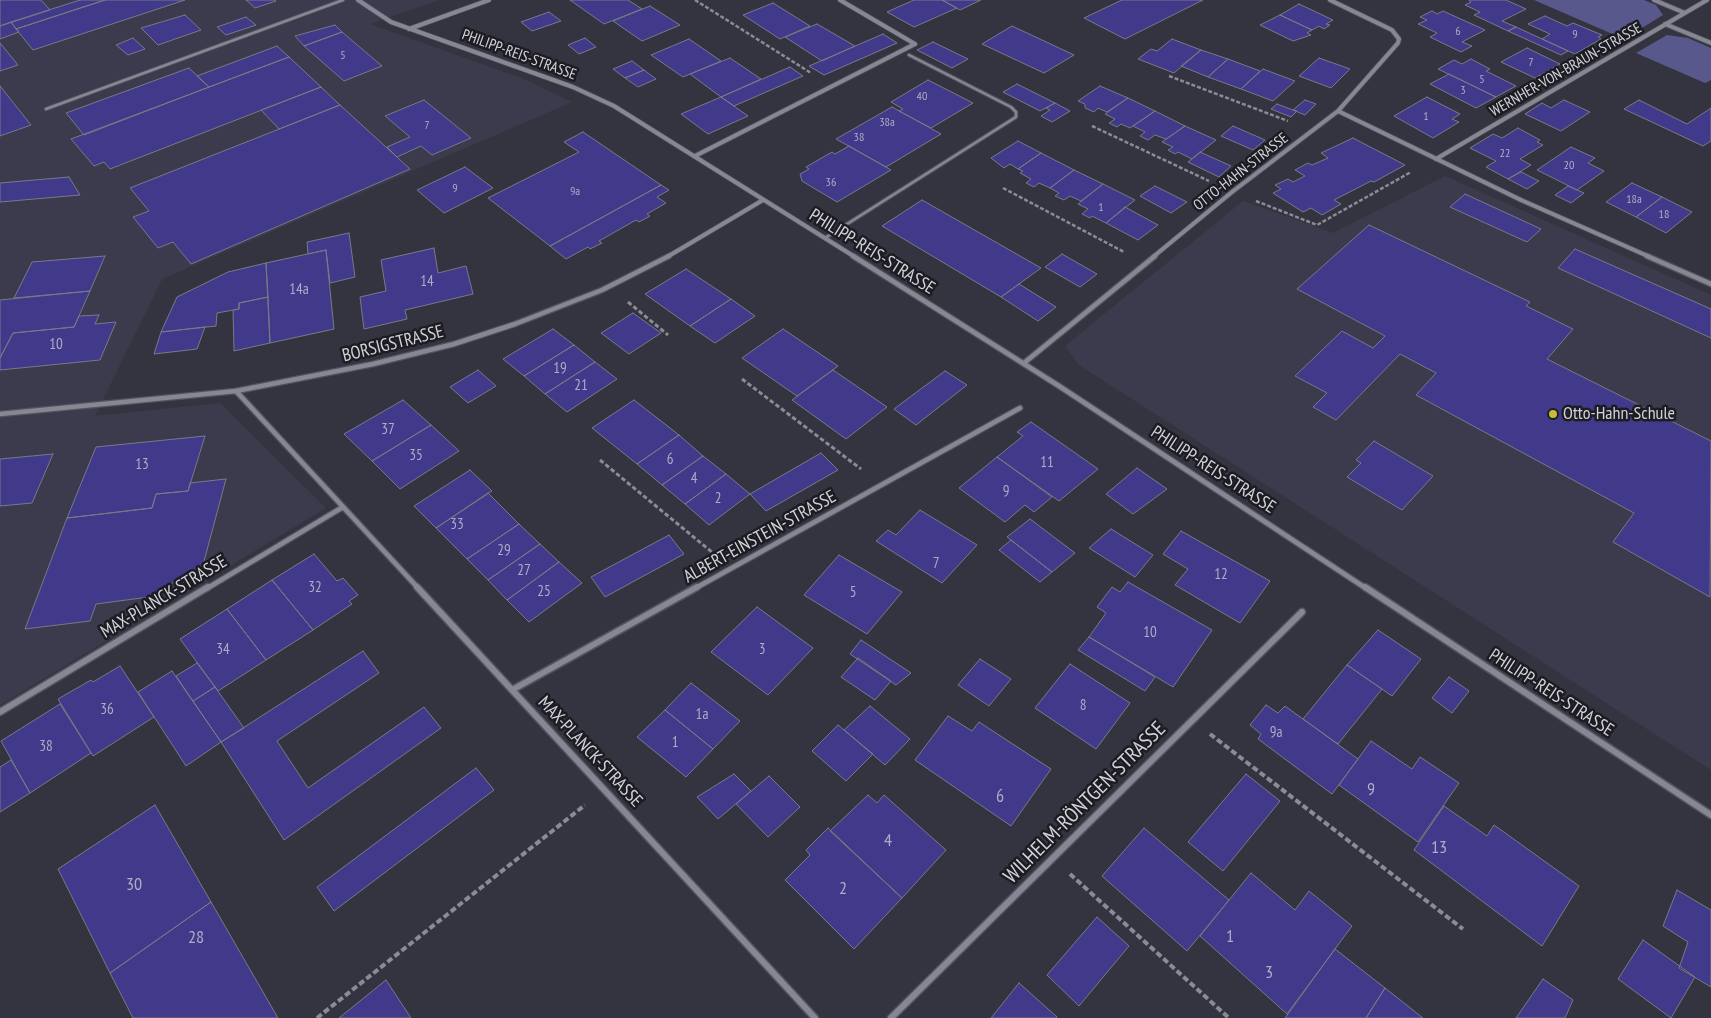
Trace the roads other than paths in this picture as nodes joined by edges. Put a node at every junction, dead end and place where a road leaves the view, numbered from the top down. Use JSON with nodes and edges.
{"nodes":[{"id":1,"x":343,"y":0,"type":"edge"},
{"id":2,"x":358,"y":0,"type":"edge"},
{"id":3,"x":489,"y":0,"type":"edge"},
{"id":4,"x":840,"y":0,"type":"edge"},
{"id":5,"x":1330,"y":0,"type":"edge"},
{"id":6,"x":1654,"y":0,"type":"edge"},
{"id":7,"x":1706,"y":0,"type":"edge"},
{"id":8,"x":1685,"y":12,"type":"junction"},
{"id":9,"x":1665,"y":24,"type":"junction"},
{"id":10,"x":409,"y":29,"type":"junction"},
{"id":11,"x":1711,"y":43,"type":"edge"},
{"id":12,"x":909,"y":55,"type":"dead end"},
{"id":13,"x":46,"y":109,"type":"dead end"},
{"id":14,"x":1338,"y":110,"type":"junction"},
{"id":15,"x":695,"y":156,"type":"junction"},
{"id":16,"x":1436,"y":159,"type":"junction"},
{"id":17,"x":763,"y":200,"type":"junction"},
{"id":18,"x":825,"y":238,"type":"junction"},
{"id":19,"x":1711,"y":284,"type":"edge"},
{"id":20,"x":1024,"y":363,"type":"junction"},
{"id":21,"x":236,"y":390,"type":"junction"},
{"id":22,"x":1020,"y":408,"type":"dead end"},
{"id":23,"x":0,"y":414,"type":"edge"},
{"id":24,"x":343,"y":507,"type":"junction"},
{"id":25,"x":1302,"y":612,"type":"dead end"},
{"id":26,"x":512,"y":690,"type":"junction"},
{"id":27,"x":0,"y":712,"type":"edge"},
{"id":28,"x":1711,"y":815,"type":"edge"},
{"id":29,"x":815,"y":1018,"type":"edge"},
{"id":30,"x":891,"y":1018,"type":"edge"}],
"edges":[{"from":1,"to":13,"type":"lane"},
{"from":2,"to":10,"type":"street","name":"PHILIPP-REIS-STRASSE"},
{"from":3,"to":10,"type":"street"},
{"from":4,"to":15,"type":"street"},
{"from":5,"to":14,"type":"street","name":"OTTO-HAHN-STRASSE"},
{"from":6,"to":8,"type":"street"},
{"from":7,"to":8,"type":"street","name":"WERNHER-VON-BRAUN-STRASSE"},
{"from":8,"to":9,"type":"street","name":"WERNHER-VON-BRAUN-STRASSE"},
{"from":9,"to":11,"type":"street"},
{"from":9,"to":16,"type":"street","name":"WERNHER-VON-BRAUN-STRASSE"},
{"from":10,"to":15,"type":"street","name":"PHILIPP-REIS-STRASSE"},
{"from":12,"to":18,"type":"lane"},
{"from":14,"to":16,"type":"street"},
{"from":14,"to":20,"type":"street","name":"OTTO-HAHN-STRASSE"},
{"from":15,"to":17,"type":"street","name":"PHILIPP-REIS-STRASSE"},
{"from":16,"to":19,"type":"street"},
{"from":17,"to":18,"type":"street","name":"PHILIPP-REIS-STRASSE"},
{"from":17,"to":21,"type":"street","name":"BORSIGSTRASSE"},
{"from":18,"to":20,"type":"street","name":"PHILIPP-REIS-STRASSE"},
{"from":20,"to":28,"type":"street","name":"PHILIPP-REIS-STRASSE"},
{"from":21,"to":23,"type":"street","name":"BORSIGSTRASSE"},
{"from":21,"to":24,"type":"street","name":"MAX-PLANCK-STRASSE"},
{"from":22,"to":26,"type":"street","name":"ALBERT-EINSTEIN-STRASSE"},
{"from":24,"to":26,"type":"street","name":"MAX-PLANCK-STRASSE"},
{"from":24,"to":27,"type":"street","name":"MAX-PLANCK-STRASSE"},
{"from":25,"to":30,"type":"street","name":"WILHELM-RÖNTGEN-STRASSE"},
{"from":26,"to":29,"type":"street","name":"MAX-PLANCK-STRASSE"}]}
